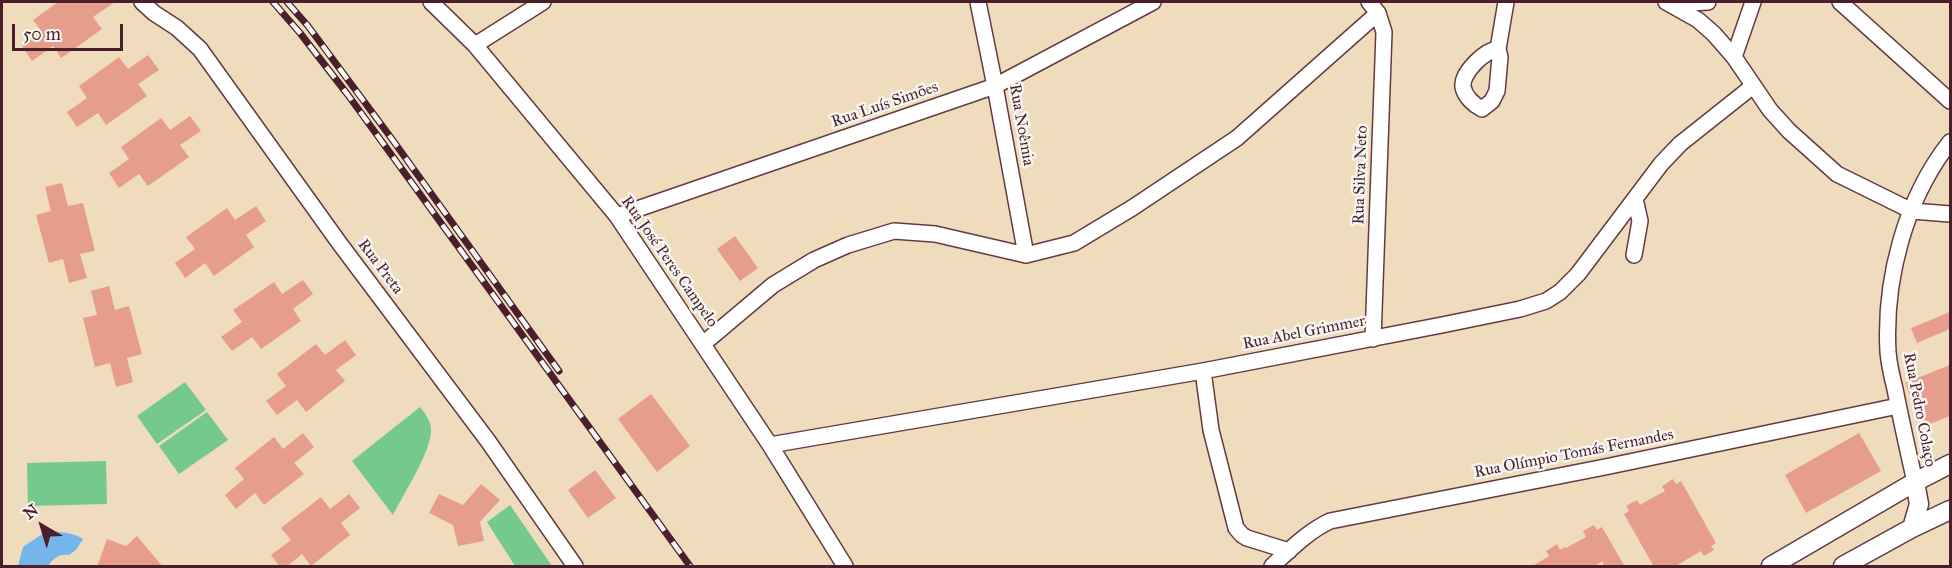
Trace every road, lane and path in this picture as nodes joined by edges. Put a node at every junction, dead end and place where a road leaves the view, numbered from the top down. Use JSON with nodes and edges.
{"nodes":[{"id":1,"x":142,"y":2,"type":"edge"},
{"id":2,"x":431,"y":2,"type":"edge"},
{"id":3,"x":543,"y":2,"type":"edge"},
{"id":4,"x":978,"y":2,"type":"edge"},
{"id":5,"x":1153,"y":2,"type":"edge"},
{"id":6,"x":1506,"y":2,"type":"edge"},
{"id":7,"x":1707,"y":2,"type":"edge"},
{"id":8,"x":1753,"y":2,"type":"edge"},
{"id":9,"x":1840,"y":2,"type":"edge"},
{"id":10,"x":1669,"y":3,"type":"edge"},
{"id":11,"x":1374,"y":7,"type":"edge"},
{"id":12,"x":475,"y":45,"type":"junction"},
{"id":13,"x":1498,"y":49,"type":"junction"},
{"id":14,"x":1734,"y":57,"type":"junction"},
{"id":15,"x":995,"y":86,"type":"junction"},
{"id":16,"x":1753,"y":86,"type":"junction"},
{"id":17,"x":1950,"y":101,"type":"edge"},
{"id":18,"x":1950,"y":142,"type":"edge"},
{"id":19,"x":1635,"y":199,"type":"junction"},
{"id":20,"x":1912,"y":210,"type":"junction"},
{"id":21,"x":1950,"y":214,"type":"edge"},
{"id":22,"x":617,"y":216,"type":"junction"},
{"id":23,"x":1026,"y":255,"type":"junction"},
{"id":24,"x":1634,"y":255,"type":"dead end"},
{"id":25,"x":1372,"y":339,"type":"junction"},
{"id":26,"x":703,"y":344,"type":"junction"},
{"id":27,"x":1203,"y":371,"type":"junction"},
{"id":28,"x":1898,"y":406,"type":"junction"},
{"id":29,"x":770,"y":445,"type":"junction"},
{"id":30,"x":1950,"y":464,"type":"edge"},
{"id":31,"x":1915,"y":483,"type":"junction"},
{"id":32,"x":1950,"y":510,"type":"edge"},
{"id":33,"x":1912,"y":528,"type":"junction"},
{"id":34,"x":1289,"y":551,"type":"junction"},
{"id":35,"x":575,"y":567,"type":"edge"},
{"id":36,"x":845,"y":567,"type":"edge"},
{"id":37,"x":1272,"y":567,"type":"edge"},
{"id":38,"x":1771,"y":567,"type":"edge"},
{"id":39,"x":1843,"y":567,"type":"edge"}],
"edges":[{"from":1,"to":35,"type":"street","name":"Rua Preta"},
{"from":2,"to":12,"type":"street","name":"Rua José Peres Campelo"},
{"from":3,"to":12,"type":"street"},
{"from":4,"to":15,"type":"street","name":"Rua Noêmia"},
{"from":5,"to":15,"type":"street","name":"Rua Luís Simões"},
{"from":6,"to":13,"type":"street"},
{"from":7,"to":10,"type":"street"},
{"from":8,"to":14,"type":"street"},
{"from":9,"to":17,"type":"street"},
{"from":10,"to":14,"type":"street"},
{"from":11,"to":23,"type":"street"},
{"from":11,"to":25,"type":"street","name":"Rua Silva Neto"},
{"from":12,"to":22,"type":"street","name":"Rua José Peres Campelo"},
{"from":13,"to":13,"type":"street"},
{"from":14,"to":16,"type":"street"},
{"from":15,"to":22,"type":"street","name":"Rua Luís Simões"},
{"from":15,"to":23,"type":"street","name":"Rua Noêmia"},
{"from":16,"to":19,"type":"street","name":"Rua Abel Grimmer"},
{"from":16,"to":20,"type":"street"},
{"from":18,"to":20,"type":"street","name":"Rua Pedro Colaço"},
{"from":19,"to":24,"type":"street"},
{"from":19,"to":25,"type":"street","name":"Rua Abel Grimmer"},
{"from":20,"to":21,"type":"street"},
{"from":20,"to":28,"type":"street","name":"Rua Pedro Colaço"},
{"from":22,"to":26,"type":"street","name":"Rua José Peres Campelo"},
{"from":23,"to":26,"type":"street"},
{"from":25,"to":27,"type":"street","name":"Rua Abel Grimmer"},
{"from":26,"to":29,"type":"street","name":"Rua José Peres Campelo"},
{"from":27,"to":29,"type":"street","name":"Rua Abel Grimmer"},
{"from":27,"to":34,"type":"street"},
{"from":28,"to":31,"type":"street","name":"Rua Pedro Colaço"},
{"from":28,"to":34,"type":"street","name":"Rua Olímpio Tomás Fernandes"},
{"from":29,"to":36,"type":"street","name":"Rua José Peres Campelo"},
{"from":30,"to":31,"type":"main road"},
{"from":31,"to":33,"type":"main road"},
{"from":31,"to":38,"type":"main road"},
{"from":32,"to":33,"type":"main road"},
{"from":33,"to":39,"type":"main road"},
{"from":34,"to":37,"type":"street","name":"Rua Olímpio Tomás Fernandes"}]}
